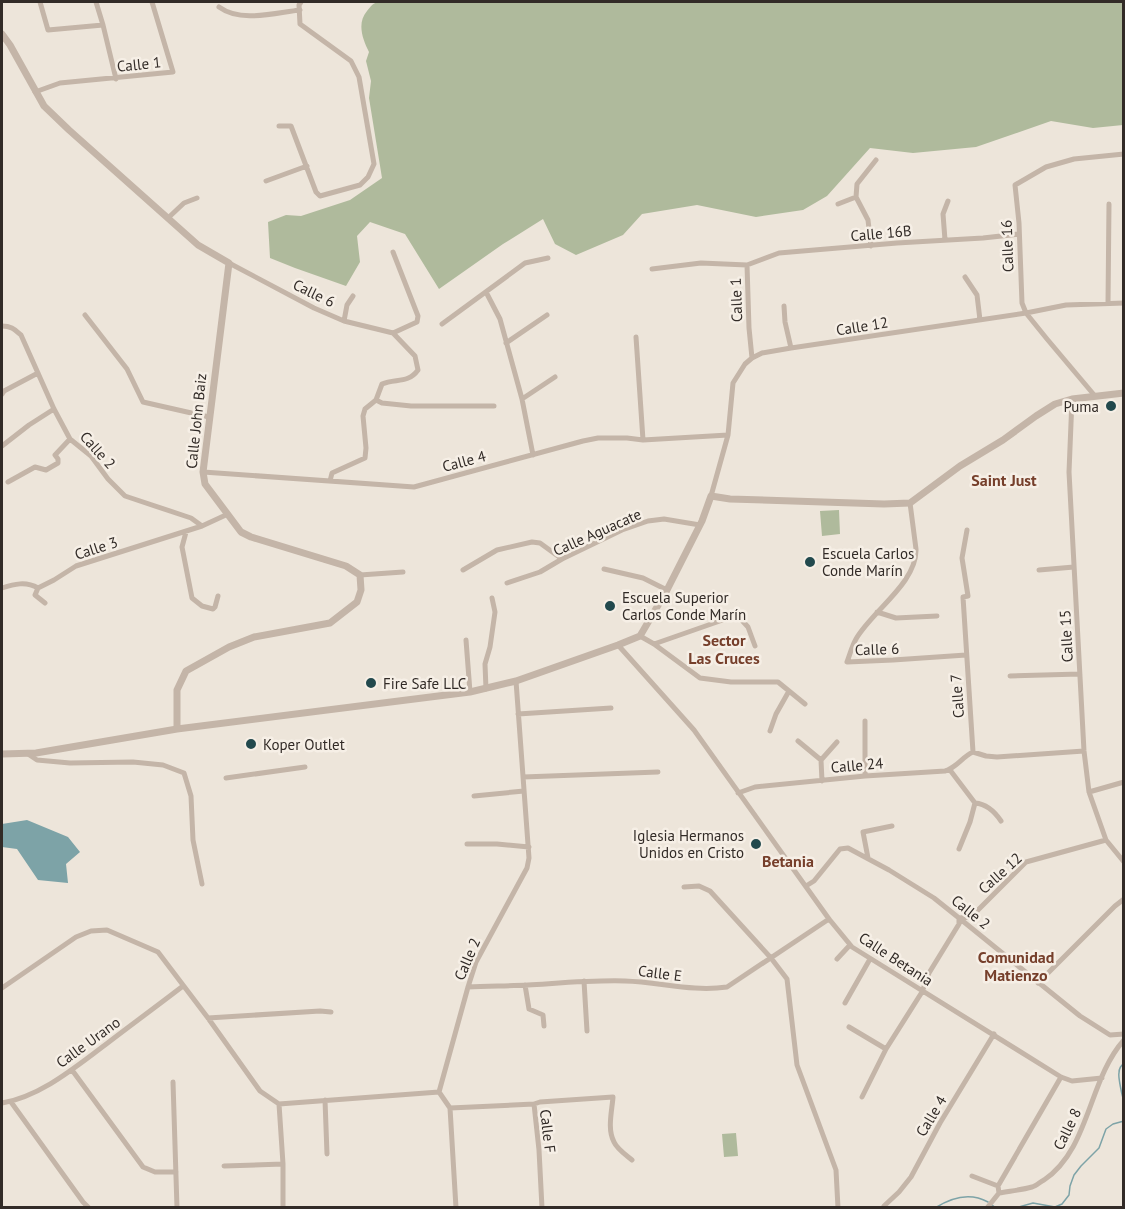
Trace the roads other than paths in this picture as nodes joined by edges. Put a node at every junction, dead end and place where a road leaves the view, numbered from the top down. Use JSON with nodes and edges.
{"nodes":[{"id":1,"x":40,"y":2,"type":"edge"},
{"id":2,"x":96,"y":2,"type":"edge"},
{"id":3,"x":152,"y":2,"type":"edge"},
{"id":4,"x":301,"y":2,"type":"edge"},
{"id":5,"x":219,"y":6,"type":"dead end"},
{"id":6,"x":300,"y":10,"type":"junction"},
{"id":7,"x":103,"y":25,"type":"junction"},
{"id":8,"x":2,"y":34,"type":"edge"},
{"id":9,"x":116,"y":79,"type":"junction"},
{"id":10,"x":35,"y":92,"type":"junction"},
{"id":11,"x":279,"y":126,"type":"dead end"},
{"id":12,"x":1124,"y":154,"type":"edge"},
{"id":13,"x":876,"y":160,"type":"dead end"},
{"id":14,"x":307,"y":166,"type":"junction"},
{"id":15,"x":266,"y":181,"type":"dead end"},
{"id":16,"x":856,"y":197,"type":"junction"},
{"id":17,"x":197,"y":198,"type":"dead end"},
{"id":18,"x":948,"y":201,"type":"dead end"},
{"id":19,"x":838,"y":204,"type":"dead end"},
{"id":20,"x":1109,"y":204,"type":"dead end"},
{"id":21,"x":168,"y":218,"type":"junction"},
{"id":22,"x":1019,"y":234,"type":"junction"},
{"id":23,"x":945,"y":240,"type":"junction"},
{"id":24,"x":871,"y":246,"type":"junction"},
{"id":25,"x":393,"y":252,"type":"dead end"},
{"id":26,"x":548,"y":258,"type":"dead end"},
{"id":27,"x":229,"y":263,"type":"junction"},
{"id":28,"x":747,"y":265,"type":"junction"},
{"id":29,"x":652,"y":269,"type":"dead end"},
{"id":30,"x":965,"y":277,"type":"dead end"},
{"id":31,"x":486,"y":292,"type":"junction"},
{"id":32,"x":353,"y":296,"type":"dead end"},
{"id":33,"x":1124,"y":303,"type":"edge"},
{"id":34,"x":1108,"y":304,"type":"junction"},
{"id":35,"x":784,"y":306,"type":"dead end"},
{"id":36,"x":1026,"y":313,"type":"junction"},
{"id":37,"x":85,"y":315,"type":"dead end"},
{"id":38,"x":547,"y":315,"type":"dead end"},
{"id":39,"x":980,"y":320,"type":"junction"},
{"id":40,"x":344,"y":321,"type":"junction"},
{"id":41,"x":442,"y":324,"type":"dead end"},
{"id":42,"x":2,"y":326,"type":"edge"},
{"id":43,"x":393,"y":333,"type":"junction"},
{"id":44,"x":636,"y":337,"type":"dead end"},
{"id":45,"x":506,"y":343,"type":"junction"},
{"id":46,"x":791,"y":348,"type":"junction"},
{"id":47,"x":752,"y":357,"type":"junction"},
{"id":48,"x":38,"y":373,"type":"junction"},
{"id":49,"x":555,"y":377,"type":"dead end"},
{"id":50,"x":1124,"y":393,"type":"edge"},
{"id":51,"x":2,"y":394,"type":"edge"},
{"id":52,"x":1095,"y":396,"type":"junction"},
{"id":53,"x":522,"y":399,"type":"junction"},
{"id":54,"x":1072,"y":399,"type":"junction"},
{"id":55,"x":376,"y":400,"type":"junction"},
{"id":56,"x":494,"y":406,"type":"dead end"},
{"id":57,"x":54,"y":409,"type":"junction"},
{"id":58,"x":209,"y":417,"type":"junction"},
{"id":59,"x":728,"y":435,"type":"junction"},
{"id":60,"x":70,"y":439,"type":"junction"},
{"id":61,"x":643,"y":440,"type":"junction"},
{"id":62,"x":2,"y":446,"type":"edge"},
{"id":63,"x":533,"y":455,"type":"junction"},
{"id":64,"x":203,"y":472,"type":"junction"},
{"id":65,"x":330,"y":481,"type":"junction"},
{"id":66,"x":8,"y":482,"type":"dead end"},
{"id":67,"x":711,"y":496,"type":"junction"},
{"id":68,"x":910,"y":503,"type":"junction"},
{"id":69,"x":228,"y":514,"type":"junction"},
{"id":70,"x":700,"y":525,"type":"junction"},
{"id":71,"x":202,"y":526,"type":"junction"},
{"id":72,"x":967,"y":530,"type":"dead end"},
{"id":73,"x":186,"y":532,"type":"junction"},
{"id":74,"x":562,"y":559,"type":"junction"},
{"id":75,"x":1074,"y":567,"type":"junction"},
{"id":76,"x":604,"y":569,"type":"dead end"},
{"id":77,"x":463,"y":570,"type":"dead end"},
{"id":78,"x":1039,"y":570,"type":"dead end"},
{"id":79,"x":403,"y":572,"type":"dead end"},
{"id":80,"x":360,"y":575,"type":"junction"},
{"id":81,"x":507,"y":584,"type":"dead end"},
{"id":82,"x":2,"y":588,"type":"edge"},
{"id":83,"x":38,"y":588,"type":"junction"},
{"id":84,"x":667,"y":590,"type":"junction"},
{"id":85,"x":218,"y":596,"type":"dead end"},
{"id":86,"x":492,"y":598,"type":"dead end"},
{"id":87,"x":45,"y":603,"type":"dead end"},
{"id":88,"x":877,"y":612,"type":"junction"},
{"id":89,"x":937,"y":616,"type":"dead end"},
{"id":90,"x":640,"y":636,"type":"junction"},
{"id":91,"x":466,"y":640,"type":"dead end"},
{"id":92,"x":654,"y":644,"type":"junction"},
{"id":93,"x":618,"y":645,"type":"junction"},
{"id":94,"x":755,"y":646,"type":"dead end"},
{"id":95,"x":966,"y":655,"type":"junction"},
{"id":96,"x":1080,"y":674,"type":"junction"},
{"id":97,"x":1010,"y":676,"type":"dead end"},
{"id":98,"x":516,"y":681,"type":"junction"},
{"id":99,"x":486,"y":689,"type":"junction"},
{"id":100,"x":789,"y":691,"type":"junction"},
{"id":101,"x":470,"y":692,"type":"junction"},
{"id":102,"x":805,"y":704,"type":"dead end"},
{"id":103,"x":611,"y":708,"type":"dead end"},
{"id":104,"x":518,"y":714,"type":"junction"},
{"id":105,"x":865,"y":721,"type":"dead end"},
{"id":106,"x":177,"y":729,"type":"junction"},
{"id":107,"x":770,"y":731,"type":"dead end"},
{"id":108,"x":798,"y":741,"type":"dead end"},
{"id":109,"x":837,"y":742,"type":"dead end"},
{"id":110,"x":1084,"y":751,"type":"junction"},
{"id":111,"x":973,"y":752,"type":"junction"},
{"id":112,"x":27,"y":753,"type":"junction"},
{"id":113,"x":2,"y":754,"type":"edge"},
{"id":114,"x":821,"y":759,"type":"junction"},
{"id":115,"x":305,"y":767,"type":"dead end"},
{"id":116,"x":950,"y":770,"type":"junction"},
{"id":117,"x":658,"y":772,"type":"dead end"},
{"id":118,"x":865,"y":776,"type":"junction"},
{"id":119,"x":523,"y":777,"type":"junction"},
{"id":120,"x":226,"y":778,"type":"dead end"},
{"id":121,"x":822,"y":781,"type":"junction"},
{"id":122,"x":1124,"y":782,"type":"edge"},
{"id":123,"x":524,"y":790,"type":"junction"},
{"id":124,"x":1089,"y":792,"type":"junction"},
{"id":125,"x":738,"y":793,"type":"junction"},
{"id":126,"x":474,"y":796,"type":"dead end"},
{"id":127,"x":975,"y":803,"type":"junction"},
{"id":128,"x":1001,"y":821,"type":"dead end"},
{"id":129,"x":892,"y":826,"type":"dead end"},
{"id":130,"x":1106,"y":840,"type":"junction"},
{"id":131,"x":467,"y":844,"type":"dead end"},
{"id":132,"x":529,"y":847,"type":"junction"},
{"id":133,"x":959,"y":849,"type":"dead end"},
{"id":134,"x":868,"y":858,"type":"junction"},
{"id":135,"x":1124,"y":862,"type":"edge"},
{"id":136,"x":202,"y":884,"type":"dead end"},
{"id":137,"x":806,"y":886,"type":"junction"},
{"id":138,"x":684,"y":887,"type":"dead end"},
{"id":139,"x":1124,"y":899,"type":"edge"},
{"id":140,"x":960,"y":918,"type":"junction"},
{"id":141,"x":829,"y":919,"type":"junction"},
{"id":142,"x":850,"y":945,"type":"junction"},
{"id":143,"x":771,"y":958,"type":"junction"},
{"id":144,"x":837,"y":959,"type":"dead end"},
{"id":145,"x":870,"y":959,"type":"junction"},
{"id":146,"x":584,"y":981,"type":"junction"},
{"id":147,"x":1038,"y":983,"type":"junction"},
{"id":148,"x":183,"y":986,"type":"junction"},
{"id":149,"x":525,"y":986,"type":"junction"},
{"id":150,"x":468,"y":987,"type":"junction"},
{"id":151,"x":2,"y":988,"type":"edge"},
{"id":152,"x":922,"y":992,"type":"junction"},
{"id":153,"x":845,"y":1003,"type":"dead end"},
{"id":154,"x":331,"y":1012,"type":"dead end"},
{"id":155,"x":208,"y":1018,"type":"junction"},
{"id":156,"x":544,"y":1026,"type":"dead end"},
{"id":157,"x":849,"y":1027,"type":"dead end"},
{"id":158,"x":587,"y":1031,"type":"dead end"},
{"id":159,"x":994,"y":1034,"type":"junction"},
{"id":160,"x":1124,"y":1034,"type":"edge"},
{"id":161,"x":1124,"y":1040,"type":"edge"},
{"id":162,"x":886,"y":1049,"type":"junction"},
{"id":163,"x":72,"y":1070,"type":"junction"},
{"id":164,"x":1061,"y":1077,"type":"junction"},
{"id":165,"x":1102,"y":1078,"type":"junction"},
{"id":166,"x":173,"y":1082,"type":"dead end"},
{"id":167,"x":439,"y":1092,"type":"junction"},
{"id":168,"x":862,"y":1097,"type":"dead end"},
{"id":169,"x":325,"y":1100,"type":"junction"},
{"id":170,"x":11,"y":1102,"type":"junction"},
{"id":171,"x":2,"y":1103,"type":"edge"},
{"id":172,"x":279,"y":1104,"type":"junction"},
{"id":173,"x":534,"y":1104,"type":"junction"},
{"id":174,"x":450,"y":1108,"type":"junction"},
{"id":175,"x":327,"y":1154,"type":"dead end"},
{"id":176,"x":632,"y":1160,"type":"dead end"},
{"id":177,"x":283,"y":1164,"type":"junction"},
{"id":178,"x":224,"y":1166,"type":"dead end"},
{"id":179,"x":176,"y":1172,"type":"junction"},
{"id":180,"x":972,"y":1176,"type":"dead end"},
{"id":181,"x":999,"y":1189,"type":"junction"},
{"id":182,"x":884,"y":1206,"type":"dead end"},
{"id":183,"x":987,"y":1207,"type":"edge"},
{"id":184,"x":89,"y":1208,"type":"edge"},
{"id":185,"x":177,"y":1208,"type":"edge"},
{"id":186,"x":283,"y":1208,"type":"edge"},
{"id":187,"x":456,"y":1208,"type":"edge"},
{"id":188,"x":542,"y":1208,"type":"edge"},
{"id":189,"x":838,"y":1208,"type":"edge"}],
"edges":[{"from":1,"to":7,"type":"street"},
{"from":2,"to":7,"type":"street"},
{"from":3,"to":9,"type":"street","name":"Calle 1"},
{"from":4,"to":6,"type":"street"},
{"from":5,"to":6,"type":"street"},
{"from":6,"to":14,"type":"street"},
{"from":7,"to":9,"type":"street"},
{"from":8,"to":10,"type":"street"},
{"from":9,"to":10,"type":"street","name":"Calle 1"},
{"from":10,"to":21,"type":"street"},
{"from":11,"to":14,"type":"street"},
{"from":12,"to":22,"type":"street","name":"Calle 16"},
{"from":13,"to":16,"type":"street"},
{"from":14,"to":15,"type":"street"},
{"from":16,"to":19,"type":"street"},
{"from":16,"to":24,"type":"street"},
{"from":17,"to":21,"type":"street"},
{"from":18,"to":23,"type":"street"},
{"from":20,"to":34,"type":"street"},
{"from":21,"to":27,"type":"street"},
{"from":22,"to":23,"type":"street","name":"Calle 16B"},
{"from":22,"to":36,"type":"street","name":"Calle 16"},
{"from":23,"to":24,"type":"street","name":"Calle 16B"},
{"from":24,"to":28,"type":"street","name":"Calle 16B"},
{"from":25,"to":43,"type":"street"},
{"from":26,"to":31,"type":"street"},
{"from":27,"to":40,"type":"street","name":"Calle 6"},
{"from":27,"to":58,"type":"street","name":"Calle John Baiz"},
{"from":28,"to":29,"type":"street","name":"Calle 1"},
{"from":28,"to":47,"type":"street","name":"Calle 1"},
{"from":30,"to":39,"type":"street"},
{"from":31,"to":41,"type":"street"},
{"from":31,"to":45,"type":"street"},
{"from":32,"to":40,"type":"street"},
{"from":33,"to":34,"type":"street","name":"Calle 12"},
{"from":34,"to":36,"type":"street","name":"Calle 12"},
{"from":35,"to":46,"type":"street"},
{"from":36,"to":39,"type":"street","name":"Calle 12"},
{"from":36,"to":52,"type":"street"},
{"from":37,"to":58,"type":"street"},
{"from":38,"to":45,"type":"street"},
{"from":39,"to":46,"type":"street","name":"Calle 12"},
{"from":40,"to":43,"type":"street","name":"Calle 6"},
{"from":42,"to":48,"type":"street","name":"Calle 2"},
{"from":43,"to":55,"type":"street"},
{"from":44,"to":61,"type":"street"},
{"from":45,"to":53,"type":"street"},
{"from":46,"to":47,"type":"street","name":"Calle 12"},
{"from":47,"to":59,"type":"street"},
{"from":48,"to":51,"type":"street"},
{"from":48,"to":57,"type":"street","name":"Calle 2"},
{"from":49,"to":53,"type":"street"},
{"from":50,"to":52,"type":"street"},
{"from":52,"to":54,"type":"street"},
{"from":53,"to":63,"type":"street"},
{"from":54,"to":68,"type":"street"},
{"from":54,"to":75,"type":"street","name":"Calle 15"},
{"from":55,"to":56,"type":"street"},
{"from":55,"to":65,"type":"street"},
{"from":57,"to":60,"type":"street","name":"Calle 2"},
{"from":57,"to":62,"type":"street"},
{"from":58,"to":64,"type":"street","name":"Calle John Baiz"},
{"from":59,"to":61,"type":"street","name":"Calle 4"},
{"from":59,"to":67,"type":"street"},
{"from":60,"to":66,"type":"street"},
{"from":60,"to":71,"type":"street","name":"Calle 2"},
{"from":61,"to":63,"type":"street","name":"Calle 4"},
{"from":63,"to":65,"type":"street","name":"Calle 4"},
{"from":64,"to":65,"type":"street","name":"Calle 4"},
{"from":64,"to":69,"type":"street","name":"Calle John Baiz"},
{"from":67,"to":68,"type":"street"},
{"from":67,"to":70,"type":"street"},
{"from":68,"to":88,"type":"street"},
{"from":69,"to":71,"type":"street"},
{"from":69,"to":80,"type":"street","name":"Calle John Baiz"},
{"from":70,"to":74,"type":"street","name":"Calle Aguacate"},
{"from":70,"to":84,"type":"street"},
{"from":71,"to":73,"type":"street","name":"Calle 3"},
{"from":72,"to":95,"type":"street","name":"Calle 7"},
{"from":73,"to":83,"type":"street","name":"Calle 3"},
{"from":73,"to":85,"type":"street"},
{"from":74,"to":77,"type":"street"},
{"from":74,"to":81,"type":"street","name":"Calle Aguacate"},
{"from":75,"to":78,"type":"street"},
{"from":75,"to":96,"type":"street","name":"Calle 15"},
{"from":76,"to":84,"type":"street"},
{"from":79,"to":80,"type":"street"},
{"from":80,"to":106,"type":"street"},
{"from":82,"to":83,"type":"street"},
{"from":83,"to":87,"type":"street"},
{"from":84,"to":90,"type":"street"},
{"from":86,"to":99,"type":"street"},
{"from":88,"to":89,"type":"street"},
{"from":88,"to":95,"type":"street","name":"Calle 6"},
{"from":90,"to":92,"type":"street"},
{"from":90,"to":93,"type":"street"},
{"from":91,"to":101,"type":"street"},
{"from":92,"to":94,"type":"street"},
{"from":92,"to":100,"type":"street"},
{"from":93,"to":98,"type":"street"},
{"from":93,"to":125,"type":"street","name":"Calle Betania"},
{"from":95,"to":111,"type":"street","name":"Calle 7"},
{"from":96,"to":97,"type":"street"},
{"from":96,"to":110,"type":"street","name":"Calle 15"},
{"from":98,"to":99,"type":"street"},
{"from":98,"to":104,"type":"street","name":"Calle 2"},
{"from":99,"to":101,"type":"street"},
{"from":100,"to":102,"type":"street"},
{"from":100,"to":107,"type":"street"},
{"from":101,"to":106,"type":"street"},
{"from":103,"to":104,"type":"street"},
{"from":104,"to":119,"type":"street","name":"Calle 2"},
{"from":105,"to":118,"type":"street"},
{"from":106,"to":112,"type":"street"},
{"from":108,"to":114,"type":"street"},
{"from":109,"to":114,"type":"street"},
{"from":110,"to":111,"type":"street"},
{"from":110,"to":124,"type":"street","name":"Calle 15"},
{"from":111,"to":116,"type":"street"},
{"from":112,"to":113,"type":"street"},
{"from":112,"to":136,"type":"street"},
{"from":114,"to":121,"type":"street"},
{"from":115,"to":120,"type":"street"},
{"from":116,"to":118,"type":"street","name":"Calle 24"},
{"from":116,"to":127,"type":"street"},
{"from":117,"to":119,"type":"street"},
{"from":118,"to":121,"type":"street","name":"Calle 24"},
{"from":119,"to":123,"type":"street","name":"Calle 2"},
{"from":121,"to":125,"type":"street","name":"Calle 24"},
{"from":122,"to":124,"type":"street"},
{"from":123,"to":126,"type":"street"},
{"from":123,"to":132,"type":"street","name":"Calle 2"},
{"from":124,"to":130,"type":"street","name":"Calle 15"},
{"from":125,"to":137,"type":"street","name":"Calle Betania"},
{"from":127,"to":128,"type":"street"},
{"from":127,"to":133,"type":"street"},
{"from":129,"to":134,"type":"street"},
{"from":130,"to":135,"type":"street","name":"Calle 15"},
{"from":130,"to":140,"type":"street","name":"Calle 12"},
{"from":131,"to":132,"type":"street"},
{"from":132,"to":150,"type":"street","name":"Calle 2"},
{"from":134,"to":137,"type":"street","name":"Calle 2"},
{"from":134,"to":140,"type":"street","name":"Calle 2"},
{"from":137,"to":141,"type":"street","name":"Calle Betania"},
{"from":138,"to":143,"type":"street"},
{"from":139,"to":147,"type":"street"},
{"from":140,"to":147,"type":"street","name":"Calle 2"},
{"from":140,"to":152,"type":"street"},
{"from":141,"to":142,"type":"street","name":"Calle Betania"},
{"from":141,"to":143,"type":"street","name":"Calle E"},
{"from":142,"to":144,"type":"street"},
{"from":142,"to":145,"type":"street","name":"Calle Betania"},
{"from":143,"to":146,"type":"street","name":"Calle E"},
{"from":143,"to":189,"type":"street"},
{"from":145,"to":152,"type":"street","name":"Calle Betania"},
{"from":145,"to":153,"type":"street"},
{"from":146,"to":149,"type":"street","name":"Calle E"},
{"from":146,"to":158,"type":"street"},
{"from":147,"to":160,"type":"street","name":"Calle 2"},
{"from":148,"to":151,"type":"street"},
{"from":148,"to":155,"type":"street"},
{"from":148,"to":163,"type":"street","name":"Calle Urano"},
{"from":149,"to":150,"type":"street","name":"Calle E"},
{"from":149,"to":156,"type":"street"},
{"from":150,"to":167,"type":"street","name":"Calle 2"},
{"from":152,"to":159,"type":"street","name":"Calle Betania"},
{"from":152,"to":162,"type":"street"},
{"from":154,"to":155,"type":"street"},
{"from":155,"to":172,"type":"street"},
{"from":157,"to":162,"type":"street"},
{"from":159,"to":164,"type":"street","name":"Calle Betania"},
{"from":159,"to":182,"type":"street","name":"Calle 4"},
{"from":161,"to":165,"type":"street","name":"Calle 8"},
{"from":162,"to":168,"type":"street"},
{"from":163,"to":170,"type":"street","name":"Calle Urano"},
{"from":163,"to":179,"type":"street"},
{"from":164,"to":165,"type":"street","name":"Calle Betania"},
{"from":164,"to":181,"type":"street"},
{"from":165,"to":181,"type":"street","name":"Calle 8"},
{"from":166,"to":179,"type":"street"},
{"from":167,"to":169,"type":"street"},
{"from":167,"to":174,"type":"street"},
{"from":169,"to":172,"type":"street"},
{"from":169,"to":175,"type":"street"},
{"from":170,"to":171,"type":"street","name":"Calle Urano"},
{"from":170,"to":184,"type":"street"},
{"from":172,"to":177,"type":"street"},
{"from":173,"to":174,"type":"street","name":"Calle F"},
{"from":173,"to":176,"type":"street"},
{"from":173,"to":188,"type":"street","name":"Calle F"},
{"from":174,"to":187,"type":"street"},
{"from":177,"to":178,"type":"street"},
{"from":177,"to":186,"type":"street"},
{"from":179,"to":185,"type":"street"},
{"from":180,"to":181,"type":"street"},
{"from":181,"to":183,"type":"street"}]}
